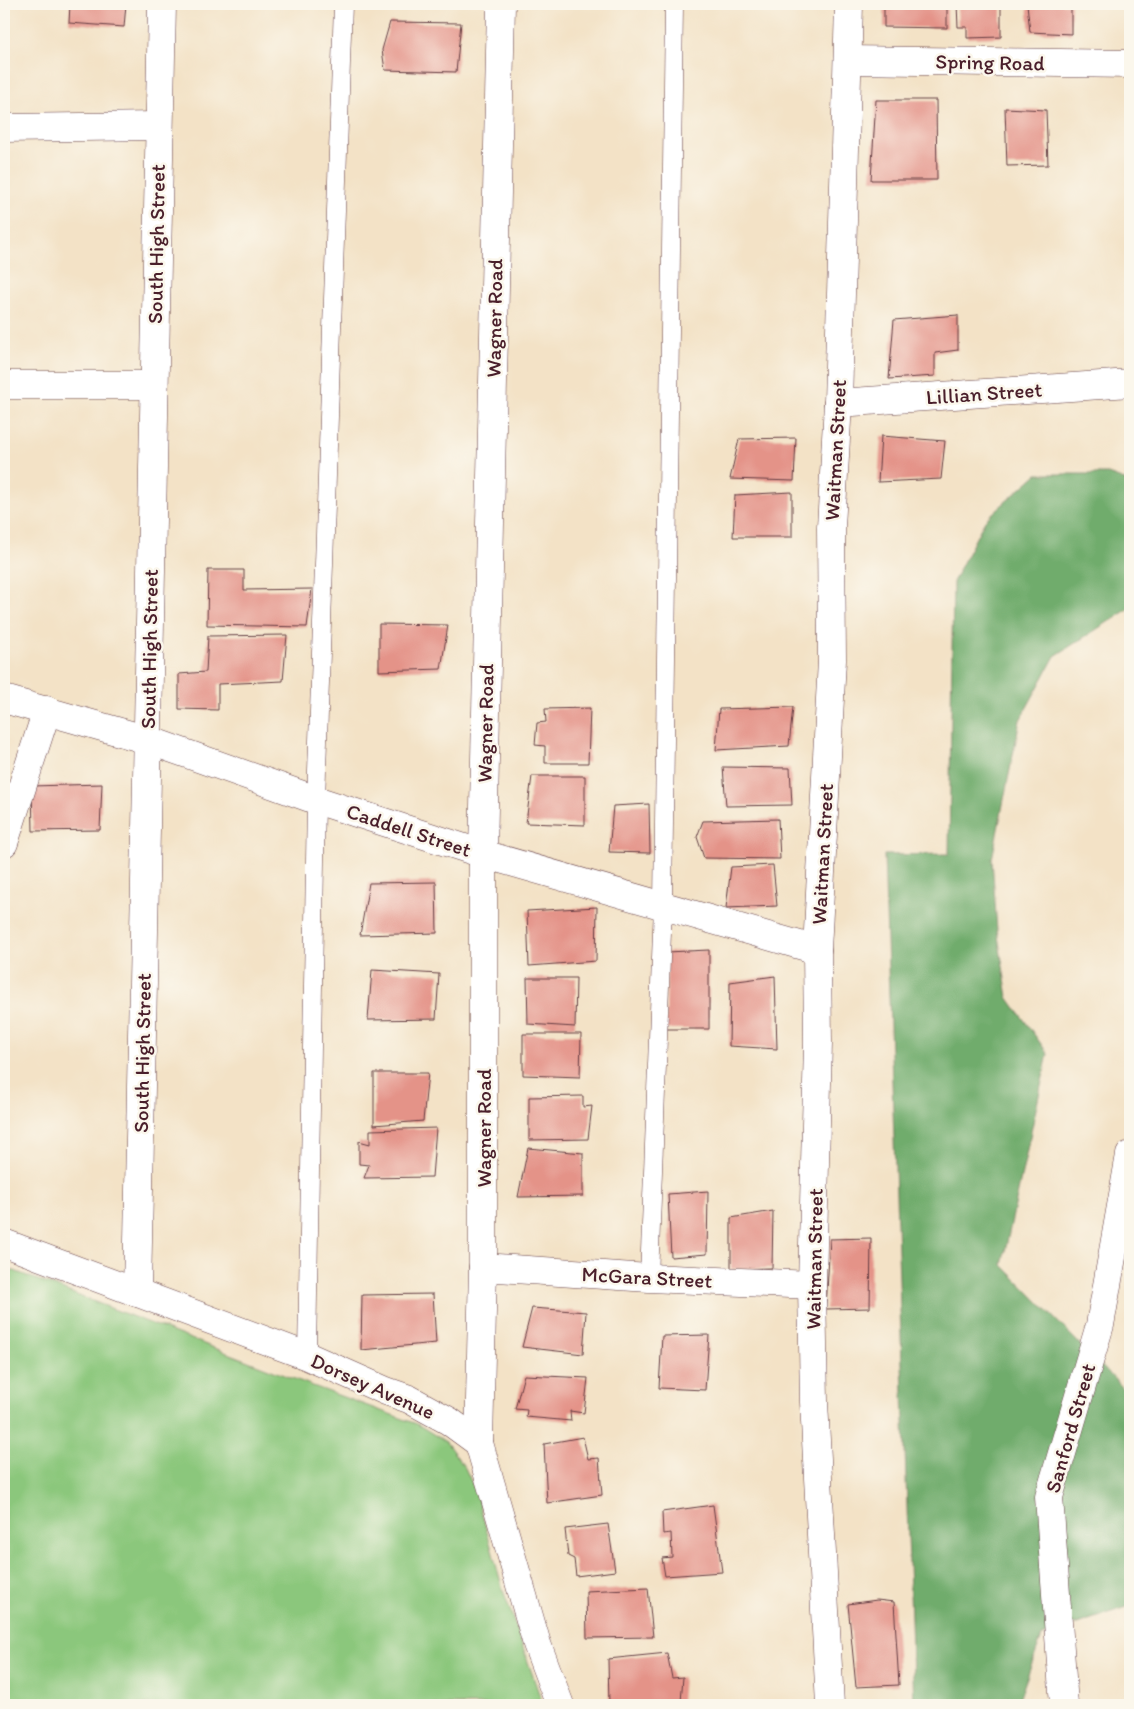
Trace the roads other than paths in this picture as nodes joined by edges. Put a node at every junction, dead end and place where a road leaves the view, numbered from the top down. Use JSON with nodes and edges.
{"nodes":[{"id":1,"x":162,"y":4,"type":"edge"},
{"id":2,"x":343,"y":4,"type":"edge"},
{"id":3,"x":501,"y":4,"type":"edge"},
{"id":4,"x":674,"y":4,"type":"edge"},
{"id":5,"x":849,"y":4,"type":"edge"},
{"id":6,"x":849,"y":60,"type":"junction"},
{"id":7,"x":1130,"y":64,"type":"edge"},
{"id":8,"x":159,"y":126,"type":"junction"},
{"id":9,"x":4,"y":128,"type":"edge"},
{"id":10,"x":1130,"y":383,"type":"edge"},
{"id":11,"x":4,"y":384,"type":"edge"},
{"id":12,"x":153,"y":385,"type":"junction"},
{"id":13,"x":838,"y":403,"type":"junction"},
{"id":14,"x":4,"y":699,"type":"edge"},
{"id":15,"x":47,"y":710,"type":"junction"},
{"id":16,"x":148,"y":740,"type":"junction"},
{"id":17,"x":316,"y":800,"type":"junction"},
{"id":18,"x":4,"y":843,"type":"edge"},
{"id":19,"x":483,"y":854,"type":"junction"},
{"id":20,"x":663,"y":906,"type":"junction"},
{"id":21,"x":817,"y":950,"type":"junction"},
{"id":22,"x":1130,"y":1155,"type":"edge"},
{"id":23,"x":4,"y":1243,"type":"edge"},
{"id":24,"x":483,"y":1267,"type":"junction"},
{"id":25,"x":649,"y":1278,"type":"junction"},
{"id":26,"x":812,"y":1286,"type":"junction"},
{"id":27,"x":137,"y":1293,"type":"junction"},
{"id":28,"x":307,"y":1356,"type":"junction"},
{"id":29,"x":479,"y":1443,"type":"junction"},
{"id":30,"x":560,"y":1705,"type":"edge"},
{"id":31,"x":830,"y":1705,"type":"edge"},
{"id":32,"x":1064,"y":1705,"type":"edge"}],
"edges":[{"from":1,"to":8,"type":"street","name":"South High Street"},
{"from":2,"to":17,"type":"lane"},
{"from":3,"to":19,"type":"street","name":"Wagner Road"},
{"from":4,"to":20,"type":"lane"},
{"from":5,"to":6,"type":"street","name":"Waitman Street"},
{"from":6,"to":7,"type":"street","name":"Spring Road"},
{"from":6,"to":13,"type":"street","name":"Waitman Street"},
{"from":8,"to":9,"type":"street"},
{"from":8,"to":12,"type":"street","name":"South High Street"},
{"from":10,"to":13,"type":"street","name":"Lillian Street"},
{"from":11,"to":12,"type":"street"},
{"from":12,"to":16,"type":"street","name":"South High Street"},
{"from":13,"to":21,"type":"street","name":"Waitman Street"},
{"from":14,"to":15,"type":"street","name":"Caddell Street"},
{"from":15,"to":16,"type":"street","name":"Caddell Street"},
{"from":15,"to":18,"type":"street"},
{"from":16,"to":17,"type":"street","name":"Caddell Street"},
{"from":16,"to":27,"type":"street","name":"South High Street"},
{"from":17,"to":19,"type":"street","name":"Caddell Street"},
{"from":17,"to":28,"type":"lane"},
{"from":19,"to":20,"type":"street","name":"Caddell Street"},
{"from":19,"to":24,"type":"street","name":"Wagner Road"},
{"from":20,"to":21,"type":"street","name":"Caddell Street"},
{"from":20,"to":25,"type":"lane"},
{"from":21,"to":26,"type":"street","name":"Waitman Street"},
{"from":22,"to":32,"type":"street","name":"Sanford Street"},
{"from":23,"to":27,"type":"street","name":"Dorsey Avenue"},
{"from":24,"to":25,"type":"street","name":"McGara Street"},
{"from":24,"to":29,"type":"street","name":"Wagner Road"},
{"from":25,"to":26,"type":"street","name":"McGara Street"},
{"from":26,"to":31,"type":"street","name":"Waitman Street"},
{"from":27,"to":28,"type":"street","name":"Dorsey Avenue"},
{"from":28,"to":29,"type":"street","name":"Dorsey Avenue"},
{"from":29,"to":30,"type":"street"}]}
